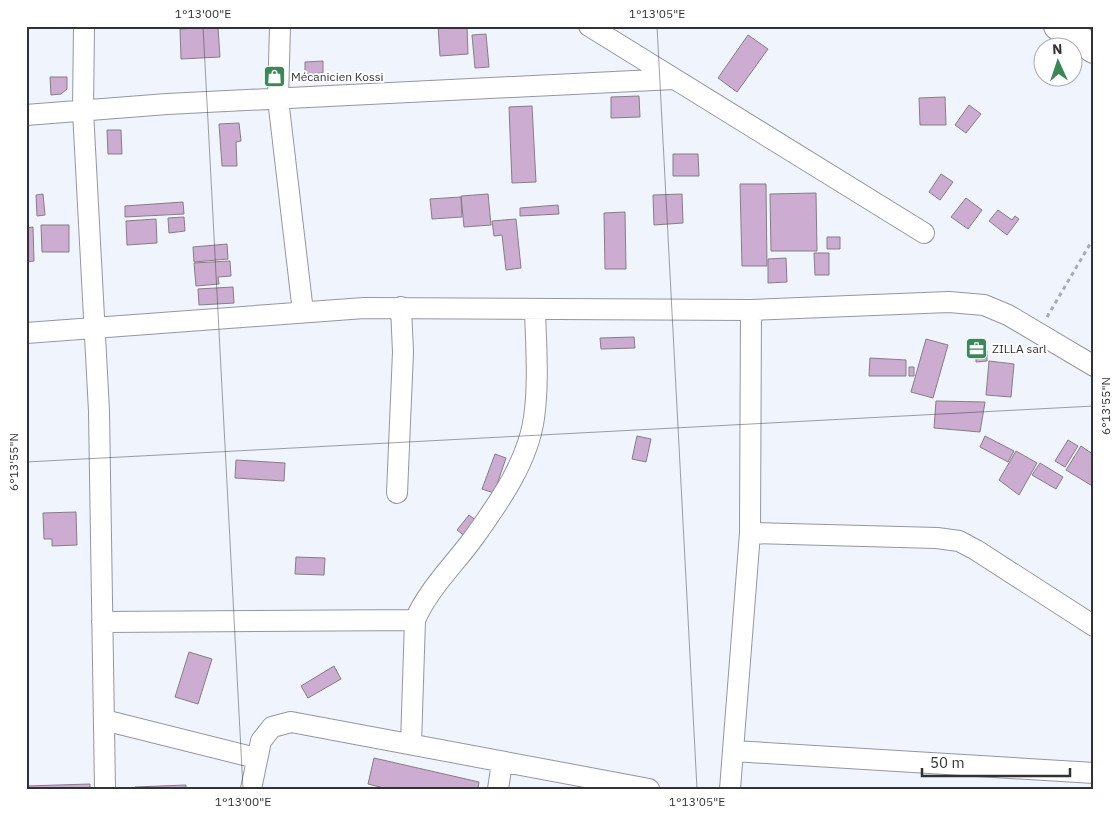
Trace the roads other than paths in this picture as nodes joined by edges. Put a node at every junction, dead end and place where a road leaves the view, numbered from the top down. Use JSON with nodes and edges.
{"nodes":[{"id":1,"x":84,"y":26,"type":"edge"},
{"id":2,"x":280,"y":26,"type":"edge"},
{"id":3,"x":589,"y":26,"type":"edge"},
{"id":4,"x":1058,"y":26,"type":"edge"},
{"id":5,"x":1094,"y":49,"type":"edge"},
{"id":6,"x":674,"y":79,"type":"junction"},
{"id":7,"x":278,"y":99,"type":"junction"},
{"id":8,"x":83,"y":111,"type":"junction"},
{"id":9,"x":26,"y":116,"type":"edge"},
{"id":10,"x":924,"y":233,"type":"dead end"},
{"id":11,"x":401,"y":307,"type":"junction"},
{"id":12,"x":535,"y":310,"type":"junction"},
{"id":13,"x":751,"y":310,"type":"junction"},
{"id":14,"x":303,"y":312,"type":"junction"},
{"id":15,"x":94,"y":329,"type":"junction"},
{"id":16,"x":26,"y":333,"type":"edge"},
{"id":17,"x":1094,"y":366,"type":"edge"},
{"id":18,"x":397,"y":493,"type":"dead end"},
{"id":19,"x":750,"y":534,"type":"junction"},
{"id":20,"x":415,"y":620,"type":"junction"},
{"id":21,"x":102,"y":622,"type":"junction"},
{"id":22,"x":1094,"y":626,"type":"edge"},
{"id":23,"x":104,"y":720,"type":"junction"},
{"id":24,"x":411,"y":744,"type":"junction"},
{"id":25,"x":733,"y":752,"type":"junction"},
{"id":26,"x":256,"y":758,"type":"junction"},
{"id":27,"x":502,"y":763,"type":"junction"},
{"id":28,"x":1094,"y":773,"type":"edge"},
{"id":29,"x":106,"y":789,"type":"edge"},
{"id":30,"x":251,"y":789,"type":"edge"},
{"id":31,"x":498,"y":789,"type":"edge"},
{"id":32,"x":649,"y":789,"type":"edge"},
{"id":33,"x":730,"y":789,"type":"edge"}],
"edges":[{"from":1,"to":8,"type":"street"},
{"from":2,"to":7,"type":"street"},
{"from":3,"to":6,"type":"street"},
{"from":4,"to":5,"type":"main road"},
{"from":6,"to":7,"type":"street"},
{"from":6,"to":10,"type":"street"},
{"from":7,"to":8,"type":"street"},
{"from":7,"to":14,"type":"street"},
{"from":8,"to":9,"type":"street"},
{"from":8,"to":15,"type":"street"},
{"from":11,"to":12,"type":"street"},
{"from":11,"to":14,"type":"street"},
{"from":11,"to":18,"type":"street"},
{"from":12,"to":13,"type":"street"},
{"from":12,"to":20,"type":"street"},
{"from":13,"to":17,"type":"street"},
{"from":13,"to":19,"type":"street"},
{"from":14,"to":15,"type":"street"},
{"from":15,"to":16,"type":"street"},
{"from":15,"to":21,"type":"street"},
{"from":19,"to":22,"type":"street"},
{"from":19,"to":25,"type":"street"},
{"from":20,"to":21,"type":"street"},
{"from":20,"to":24,"type":"street"},
{"from":21,"to":23,"type":"street"},
{"from":23,"to":26,"type":"street"},
{"from":23,"to":29,"type":"street"},
{"from":24,"to":26,"type":"street"},
{"from":24,"to":27,"type":"street"},
{"from":25,"to":28,"type":"street"},
{"from":25,"to":33,"type":"street"},
{"from":26,"to":30,"type":"street"},
{"from":27,"to":31,"type":"street"},
{"from":27,"to":32,"type":"street"}]}
